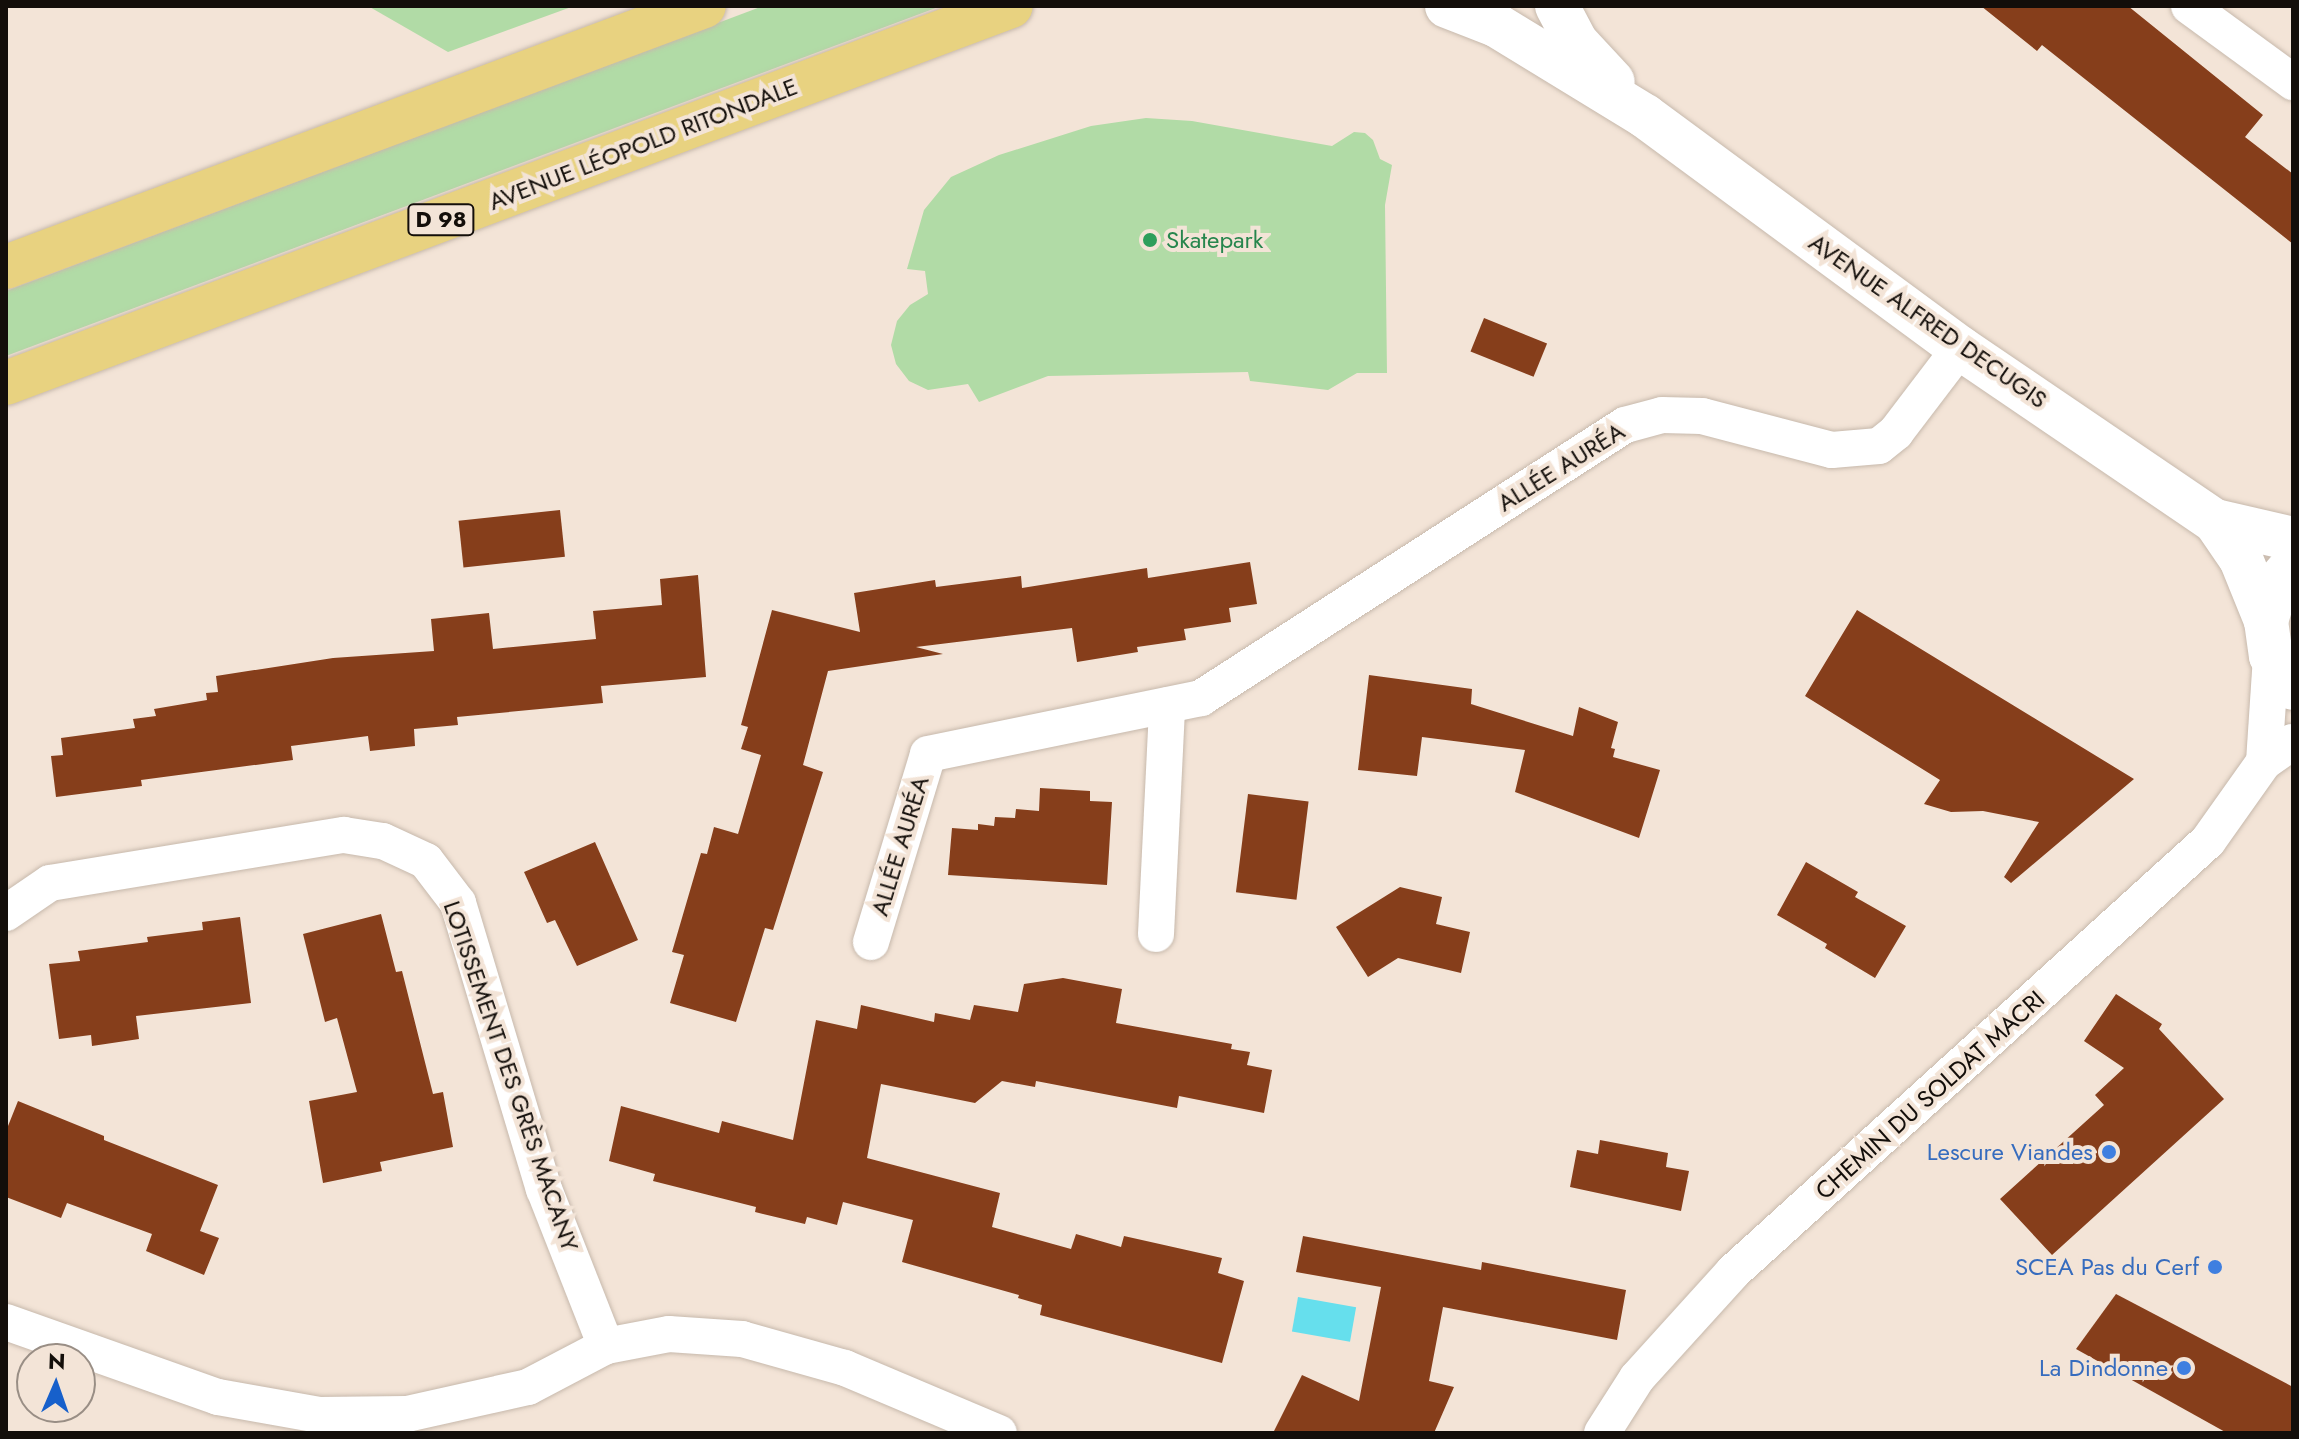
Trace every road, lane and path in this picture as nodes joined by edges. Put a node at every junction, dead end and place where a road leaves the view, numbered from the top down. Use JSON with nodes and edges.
{"nodes":[{"id":1,"x":704,"y":6,"type":"edge"},
{"id":2,"x":1011,"y":6,"type":"edge"},
{"id":3,"x":1447,"y":6,"type":"edge"},
{"id":4,"x":1557,"y":6,"type":"edge"},
{"id":5,"x":2189,"y":6,"type":"edge"},
{"id":6,"x":2293,"y":82,"type":"edge"},
{"id":7,"x":1645,"y":116,"type":"junction"},
{"id":8,"x":6,"y":267,"type":"edge"},
{"id":9,"x":1960,"y":348,"type":"junction"},
{"id":10,"x":6,"y":383,"type":"edge"},
{"id":11,"x":2215,"y":521,"type":"junction"},
{"id":12,"x":2293,"y":539,"type":"edge"},
{"id":13,"x":2293,"y":565,"type":"edge"},
{"id":14,"x":2277,"y":655,"type":"edge"},
{"id":15,"x":1167,"y":705,"type":"junction"},
{"id":16,"x":2279,"y":752,"type":"edge"},
{"id":17,"x":6,"y":913,"type":"edge"},
{"id":18,"x":1156,"y":934,"type":"dead end"},
{"id":19,"x":871,"y":942,"type":"dead end"},
{"id":20,"x":6,"y":1322,"type":"edge"},
{"id":21,"x":606,"y":1346,"type":"junction"},
{"id":22,"x":999,"y":1433,"type":"edge"},
{"id":23,"x":1602,"y":1433,"type":"edge"}],
"edges":[{"from":1,"to":8,"type":"highway"},
{"from":2,"to":10,"type":"highway","name":"AVENUE LÉOPOLD RITONDALE","number":"D 98"},
{"from":3,"to":7,"type":"street"},
{"from":4,"to":7,"type":"street"},
{"from":5,"to":6,"type":"street"},
{"from":7,"to":9,"type":"street","name":"AVENUE ALFRED DECUGIS"},
{"from":9,"to":11,"type":"street","name":"AVENUE ALFRED DECUGIS"},
{"from":9,"to":15,"type":"street","name":"ALLÉE AURÉA"},
{"from":11,"to":12,"type":"street","name":"AVENUE ALFRED DECUGIS"},
{"from":11,"to":14,"type":"street","name":"AVENUE ALFRED DECUGIS"},
{"from":13,"to":14,"type":"street"},
{"from":14,"to":16,"type":"street","name":"CHEMIN DU SOLDAT MACRI"},
{"from":15,"to":18,"type":"street"},
{"from":15,"to":19,"type":"street","name":"ALLÉE AURÉA"},
{"from":16,"to":23,"type":"street","name":"CHEMIN DU SOLDAT MACRI"},
{"from":17,"to":21,"type":"street","name":"LOTISSEMENT DES GRÈS MACANY"},
{"from":20,"to":21,"type":"street"},
{"from":21,"to":22,"type":"street"}]}
